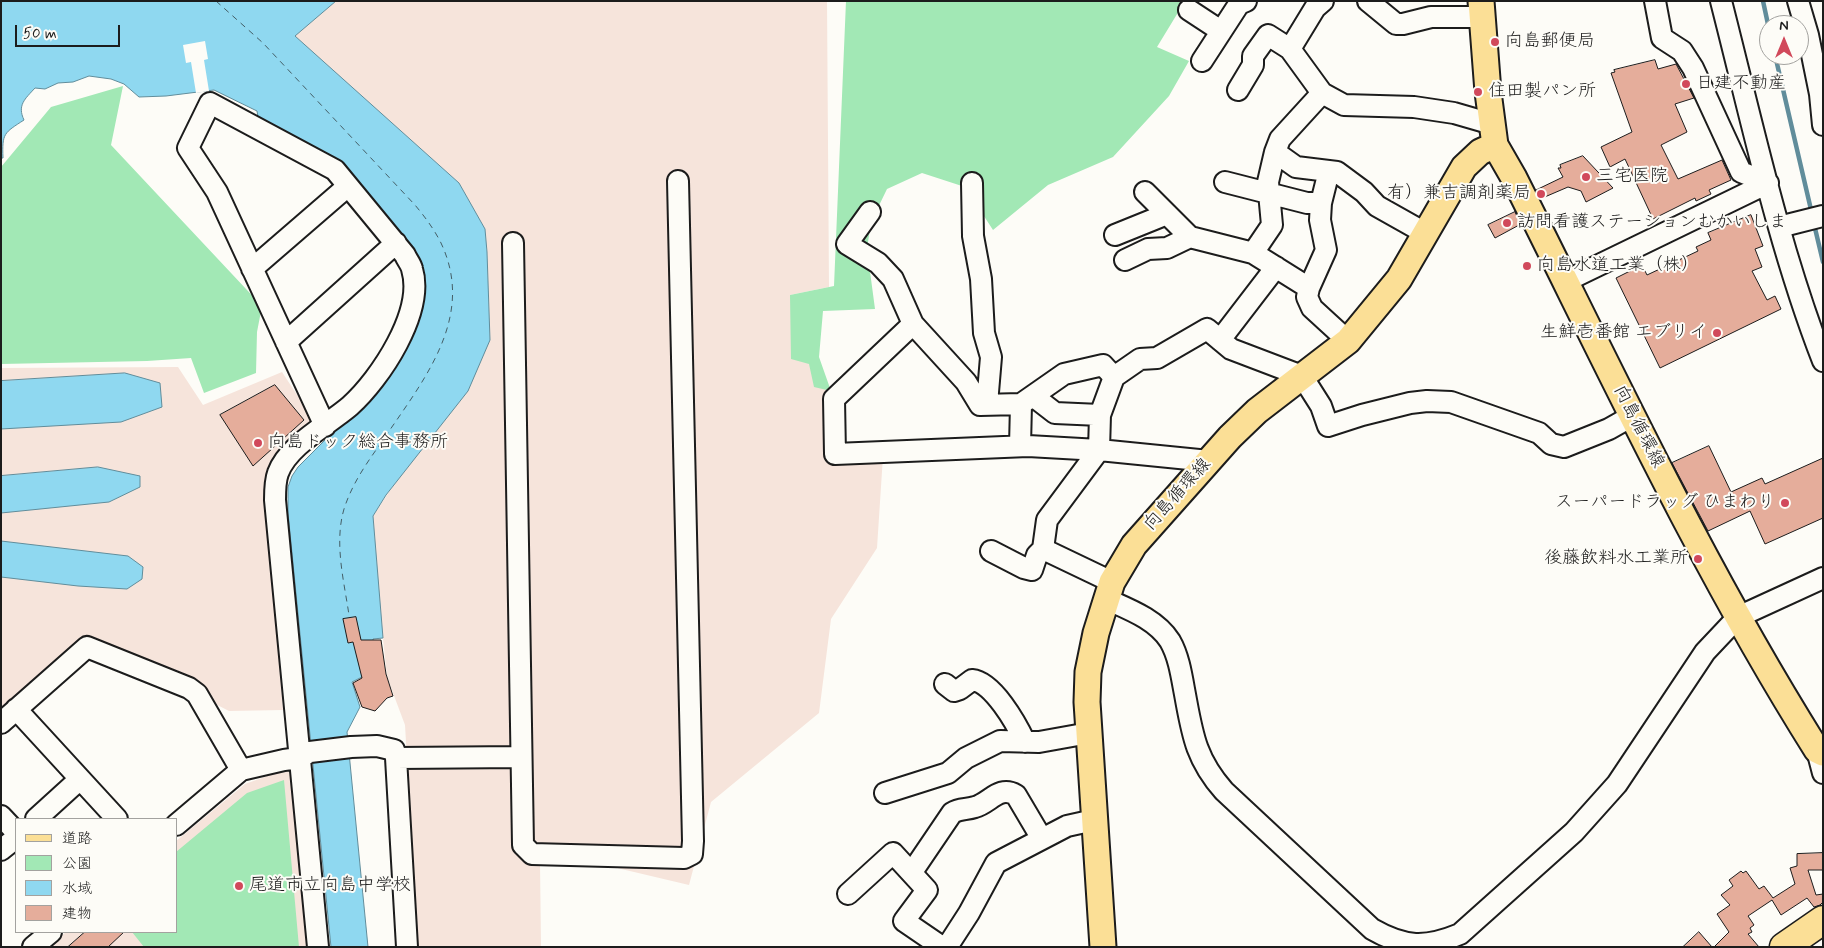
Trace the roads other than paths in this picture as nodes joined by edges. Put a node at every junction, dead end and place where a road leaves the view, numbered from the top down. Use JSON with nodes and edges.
{"nodes":[{"id":1,"x":1246,"y":1,"type":"edge"},
{"id":2,"x":1323,"y":1,"type":"edge"},
{"id":3,"x":1368,"y":1,"type":"edge"},
{"id":4,"x":1655,"y":1,"type":"edge"},
{"id":5,"x":1722,"y":1,"type":"edge"},
{"id":6,"x":1798,"y":1,"type":"edge"},
{"id":7,"x":1481,"y":9,"type":"edge"},
{"id":8,"x":1189,"y":10,"type":"dead end"},
{"id":9,"x":1221,"y":31,"type":"junction"},
{"id":10,"x":1290,"y":49,"type":"junction"},
{"id":11,"x":1202,"y":61,"type":"dead end"},
{"id":12,"x":1238,"y":90,"type":"dead end"},
{"id":13,"x":1322,"y":93,"type":"junction"},
{"id":14,"x":1822,"y":120,"type":"edge"},
{"id":15,"x":1493,"y":135,"type":"junction"},
{"id":16,"x":1275,"y":152,"type":"junction"},
{"id":17,"x":1329,"y":171,"type":"junction"},
{"id":18,"x":678,"y":181,"type":"dead end"},
{"id":19,"x":1225,"y":182,"type":"dead end"},
{"id":20,"x":972,"y":183,"type":"dead end"},
{"id":21,"x":1768,"y":183,"type":"junction"},
{"id":22,"x":348,"y":186,"type":"junction"},
{"id":23,"x":1145,"y":192,"type":"dead end"},
{"id":24,"x":1268,"y":194,"type":"junction"},
{"id":25,"x":1321,"y":203,"type":"junction"},
{"id":26,"x":870,"y":212,"type":"dead end"},
{"id":27,"x":1167,"y":214,"type":"junction"},
{"id":28,"x":1823,"y":216,"type":"edge"},
{"id":29,"x":1786,"y":225,"type":"junction"},
{"id":30,"x":1425,"y":233,"type":"junction"},
{"id":31,"x":1115,"y":236,"type":"dead end"},
{"id":32,"x":1190,"y":237,"type":"junction"},
{"id":33,"x":396,"y":243,"type":"junction"},
{"id":34,"x":513,"y":243,"type":"dead end"},
{"id":35,"x":1253,"y":253,"type":"junction"},
{"id":36,"x":1125,"y":260,"type":"dead end"},
{"id":37,"x":1276,"y":268,"type":"junction"},
{"id":38,"x":252,"y":269,"type":"junction"},
{"id":39,"x":1566,"y":281,"type":"junction"},
{"id":40,"x":1309,"y":288,"type":"junction"},
{"id":41,"x":913,"y":324,"type":"junction"},
{"id":42,"x":1220,"y":340,"type":"junction"},
{"id":43,"x":1348,"y":341,"type":"junction"},
{"id":44,"x":286,"y":342,"type":"junction"},
{"id":45,"x":1823,"y":361,"type":"edge"},
{"id":46,"x":1302,"y":376,"type":"junction"},
{"id":47,"x":1114,"y":377,"type":"junction"},
{"id":48,"x":1027,"y":400,"type":"junction"},
{"id":49,"x":987,"y":404,"type":"junction"},
{"id":50,"x":1100,"y":414,"type":"junction"},
{"id":51,"x":1632,"y":416,"type":"junction"},
{"id":52,"x":324,"y":426,"type":"junction"},
{"id":53,"x":1020,"y":446,"type":"junction"},
{"id":54,"x":1099,"y":450,"type":"junction"},
{"id":55,"x":1209,"y":461,"type":"junction"},
{"id":56,"x":1043,"y":549,"type":"junction"},
{"id":57,"x":992,"y":551,"type":"dead end"},
{"id":58,"x":1823,"y":578,"type":"edge"},
{"id":59,"x":1109,"y":591,"type":"junction"},
{"id":60,"x":1738,"y":617,"type":"junction"},
{"id":61,"x":945,"y":684,"type":"dead end"},
{"id":62,"x":16,"y":709,"type":"junction"},
{"id":63,"x":1,"y":723,"type":"edge"},
{"id":64,"x":1089,"y":733,"type":"junction"},
{"id":65,"x":1025,"y":742,"type":"junction"},
{"id":66,"x":304,"y":755,"type":"junction"},
{"id":67,"x":521,"y":757,"type":"junction"},
{"id":68,"x":396,"y":758,"type":"junction"},
{"id":69,"x":1821,"y":759,"type":"edge"},
{"id":70,"x":241,"y":770,"type":"junction"},
{"id":71,"x":80,"y":778,"type":"junction"},
{"id":72,"x":886,"y":793,"type":"dead end"},
{"id":73,"x":1,"y":816,"type":"edge"},
{"id":74,"x":37,"y":818,"type":"edge"},
{"id":75,"x":116,"y":818,"type":"edge"},
{"id":76,"x":1096,"y":821,"type":"junction"},
{"id":77,"x":178,"y":823,"type":"edge"},
{"id":78,"x":15,"y":831,"type":"edge"},
{"id":79,"x":15,"y":839,"type":"edge"},
{"id":80,"x":1042,"y":839,"type":"junction"},
{"id":81,"x":1,"y":850,"type":"edge"},
{"id":82,"x":912,"y":872,"type":"junction"},
{"id":83,"x":848,"y":894,"type":"dead end"},
{"id":84,"x":1823,"y":920,"type":"edge"},
{"id":85,"x":50,"y":933,"type":"edge"},
{"id":86,"x":33,"y":947,"type":"edge"},
{"id":87,"x":318,"y":947,"type":"edge"},
{"id":88,"x":407,"y":947,"type":"edge"},
{"id":89,"x":942,"y":947,"type":"edge"},
{"id":90,"x":947,"y":947,"type":"edge"},
{"id":91,"x":1103,"y":947,"type":"edge"},
{"id":92,"x":1784,"y":947,"type":"edge"}],
"edges":[{"from":1,"to":9,"type":"street"},
{"from":2,"to":10,"type":"street"},
{"from":3,"to":7,"type":"street"},
{"from":4,"to":21,"type":"street"},
{"from":5,"to":21,"type":"street"},
{"from":6,"to":14,"type":"street"},
{"from":7,"to":15,"type":"main road","name":"向島循環線"},
{"from":8,"to":9,"type":"street"},
{"from":9,"to":11,"type":"street"},
{"from":10,"to":12,"type":"street"},
{"from":10,"to":13,"type":"street"},
{"from":13,"to":15,"type":"street"},
{"from":13,"to":16,"type":"street"},
{"from":15,"to":30,"type":"main road","name":"向島循環線"},
{"from":15,"to":39,"type":"main road","name":"向島循環線"},
{"from":16,"to":17,"type":"street"},
{"from":16,"to":24,"type":"street"},
{"from":17,"to":25,"type":"street"},
{"from":17,"to":30,"type":"street"},
{"from":18,"to":67,"type":"street"},
{"from":19,"to":24,"type":"street"},
{"from":20,"to":49,"type":"street"},
{"from":21,"to":29,"type":"street"},
{"from":21,"to":39,"type":"street"},
{"from":22,"to":33,"type":"street"},
{"from":22,"to":38,"type":"street"},
{"from":22,"to":38,"type":"street"},
{"from":23,"to":27,"type":"street"},
{"from":24,"to":25,"type":"street"},
{"from":24,"to":35,"type":"street"},
{"from":25,"to":40,"type":"street"},
{"from":26,"to":41,"type":"street"},
{"from":27,"to":31,"type":"street"},
{"from":27,"to":32,"type":"street"},
{"from":28,"to":29,"type":"street"},
{"from":29,"to":45,"type":"street"},
{"from":30,"to":43,"type":"main road","name":"向島循環線"},
{"from":32,"to":35,"type":"street"},
{"from":32,"to":36,"type":"street"},
{"from":33,"to":44,"type":"street"},
{"from":33,"to":52,"type":"street"},
{"from":34,"to":67,"type":"street"},
{"from":35,"to":37,"type":"street"},
{"from":37,"to":40,"type":"street"},
{"from":37,"to":42,"type":"street"},
{"from":38,"to":44,"type":"street"},
{"from":39,"to":51,"type":"main road","name":"向島循環線"},
{"from":40,"to":43,"type":"street"},
{"from":41,"to":49,"type":"street"},
{"from":41,"to":53,"type":"street"},
{"from":42,"to":46,"type":"street"},
{"from":42,"to":47,"type":"street"},
{"from":43,"to":46,"type":"main road","name":"向島循環線"},
{"from":44,"to":52,"type":"street"},
{"from":46,"to":51,"type":"street"},
{"from":46,"to":55,"type":"main road","name":"向島循環線"},
{"from":47,"to":48,"type":"street"},
{"from":47,"to":50,"type":"street"},
{"from":48,"to":49,"type":"street"},
{"from":48,"to":50,"type":"street"},
{"from":48,"to":53,"type":"street"},
{"from":50,"to":54,"type":"street"},
{"from":51,"to":60,"type":"main road","name":"向島循環線"},
{"from":52,"to":66,"type":"street"},
{"from":53,"to":54,"type":"street"},
{"from":54,"to":55,"type":"street"},
{"from":54,"to":56,"type":"street"},
{"from":55,"to":59,"type":"main road","name":"向島循環線"},
{"from":56,"to":57,"type":"street"},
{"from":56,"to":59,"type":"street"},
{"from":58,"to":60,"type":"street"},
{"from":59,"to":60,"type":"street"},
{"from":59,"to":64,"type":"main road","name":"向島循環線"},
{"from":60,"to":69,"type":"main road","name":"向島循環線"},
{"from":61,"to":65,"type":"street"},
{"from":62,"to":63,"type":"street"},
{"from":62,"to":70,"type":"street"},
{"from":62,"to":71,"type":"street"},
{"from":64,"to":65,"type":"street"},
{"from":64,"to":76,"type":"main road","name":"向島循環線"},
{"from":65,"to":72,"type":"street"},
{"from":66,"to":68,"type":"street"},
{"from":66,"to":70,"type":"street"},
{"from":66,"to":87,"type":"street"},
{"from":67,"to":68,"type":"street"},
{"from":68,"to":88,"type":"street"},
{"from":70,"to":77,"type":"street"},
{"from":71,"to":74,"type":"street"},
{"from":71,"to":75,"type":"street"},
{"from":73,"to":78,"type":"street"},
{"from":76,"to":80,"type":"street"},
{"from":76,"to":91,"type":"main road","name":"向島循環線"},
{"from":79,"to":81,"type":"street"},
{"from":80,"to":82,"type":"street"},
{"from":80,"to":90,"type":"street"},
{"from":82,"to":83,"type":"street"},
{"from":82,"to":89,"type":"street"},
{"from":84,"to":92,"type":"highway"},
{"from":85,"to":86,"type":"street"}]}
